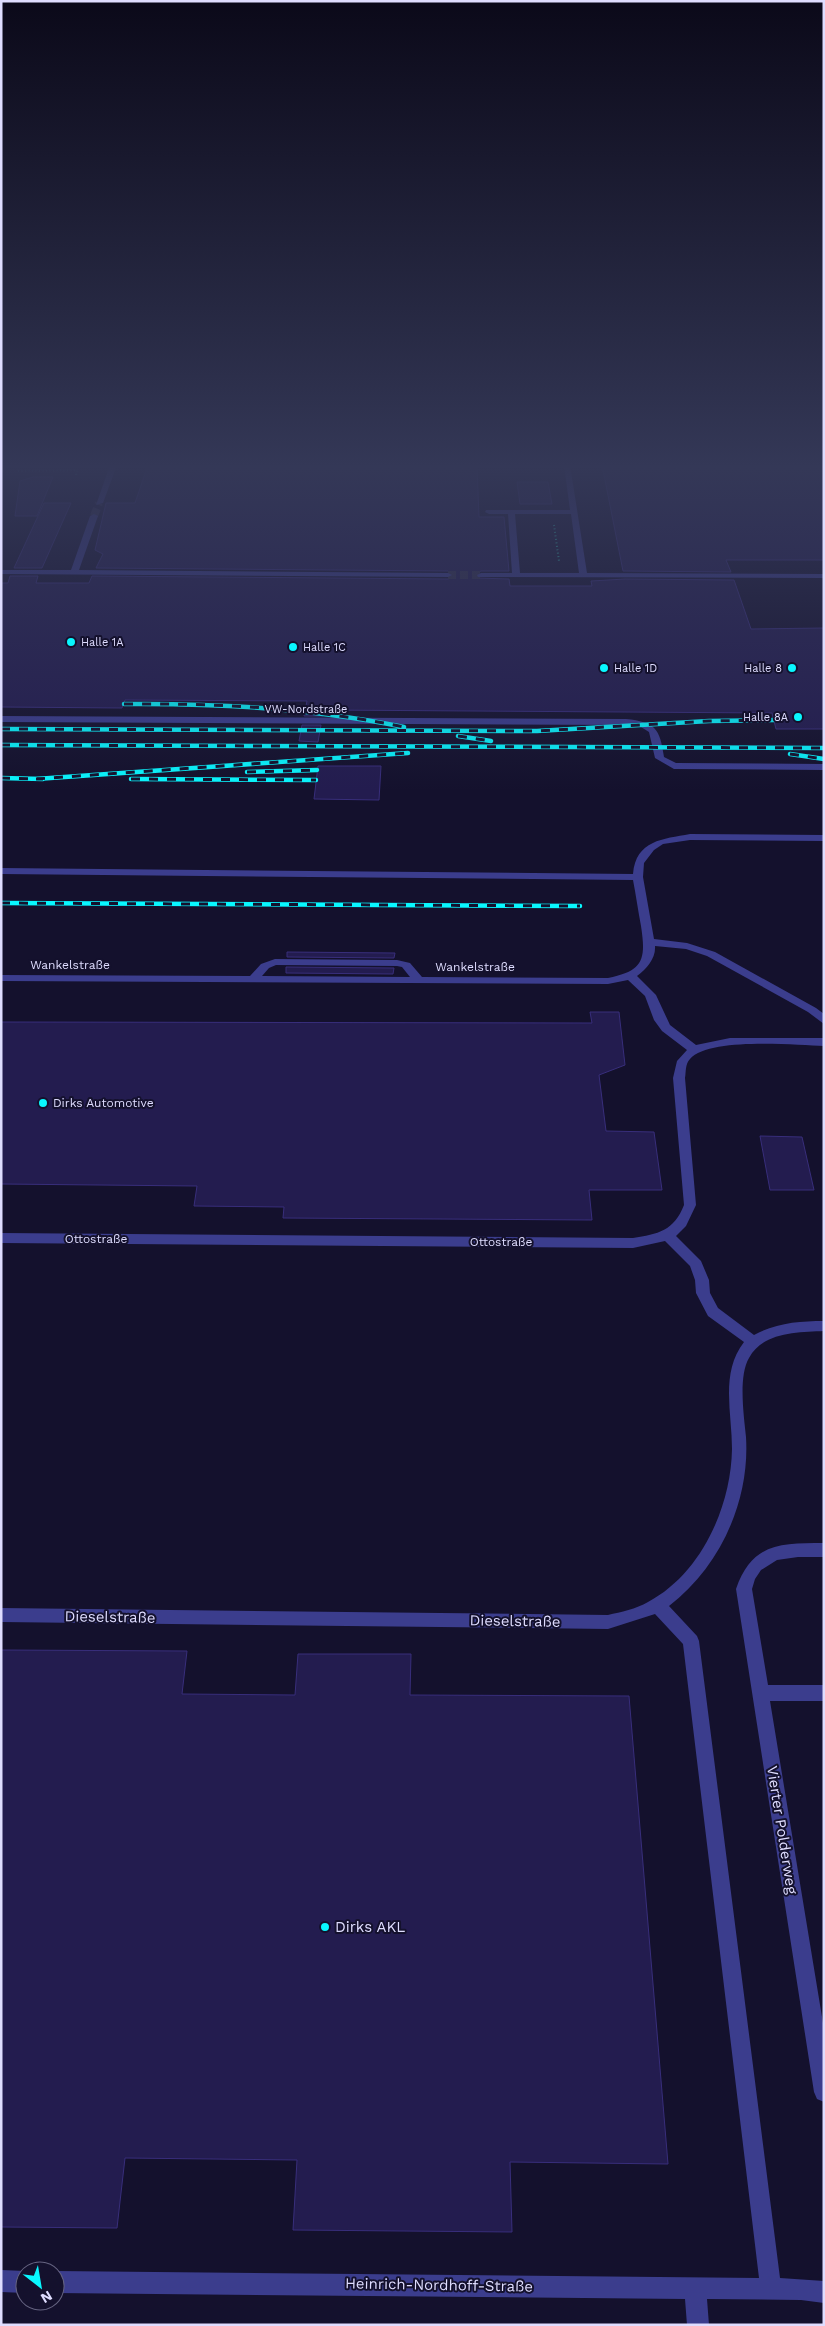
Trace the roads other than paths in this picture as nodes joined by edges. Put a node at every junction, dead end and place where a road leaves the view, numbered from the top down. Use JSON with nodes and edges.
{"nodes":[{"id":1,"x":278,"y":574,"type":"edge"},
{"id":2,"x":448,"y":574,"type":"tunnel mouth"},
{"id":3,"x":481,"y":575,"type":"tunnel mouth"},
{"id":4,"x":516,"y":575,"type":"joint"},
{"id":5,"x":583,"y":575,"type":"joint"},
{"id":6,"x":824,"y":576,"type":"edge"},
{"id":7,"x":1,"y":719,"type":"edge"},
{"id":8,"x":824,"y":767,"type":"edge"},
{"id":9,"x":824,"y":838,"type":"edge"},
{"id":10,"x":1,"y":871,"type":"edge"},
{"id":11,"x":638,"y":877,"type":"junction"},
{"id":12,"x":648,"y":942,"type":"junction"},
{"id":13,"x":631,"y":976,"type":"junction"},
{"id":14,"x":1,"y":978,"type":"edge"},
{"id":15,"x":253,"y":979,"type":"junction"},
{"id":16,"x":420,"y":981,"type":"junction"},
{"id":17,"x":824,"y":1020,"type":"edge"},
{"id":18,"x":824,"y":1042,"type":"edge"},
{"id":19,"x":694,"y":1050,"type":"junction"},
{"id":20,"x":667,"y":1235,"type":"junction"},
{"id":21,"x":1,"y":1238,"type":"edge"},
{"id":22,"x":824,"y":1326,"type":"edge"},
{"id":23,"x":754,"y":1342,"type":"junction"},
{"id":24,"x":824,"y":1550,"type":"edge"},
{"id":25,"x":657,"y":1605,"type":"junction"},
{"id":26,"x":1,"y":1615,"type":"edge"},
{"id":27,"x":760,"y":1693,"type":"junction"},
{"id":28,"x":824,"y":1693,"type":"edge"},
{"id":29,"x":824,"y":2092,"type":"edge"},
{"id":30,"x":1,"y":2281,"type":"edge"},
{"id":31,"x":15,"y":2282,"type":"edge"},
{"id":32,"x":65,"y":2282,"type":"edge"},
{"id":33,"x":695,"y":2288,"type":"junction"},
{"id":34,"x":771,"y":2289,"type":"junction"},
{"id":35,"x":824,"y":2292,"type":"edge"},
{"id":36,"x":698,"y":2325,"type":"edge"}],
"edges":[{"from":1,"to":2,"type":"street"},
{"from":3,"to":4,"type":"street"},
{"from":4,"to":5,"type":"street"},
{"from":5,"to":6,"type":"street"},
{"from":7,"to":8,"type":"street","name":"VW-Nordstraße"},
{"from":9,"to":11,"type":"street"},
{"from":10,"to":11,"type":"street"},
{"from":11,"to":12,"type":"street"},
{"from":12,"to":13,"type":"street"},
{"from":12,"to":17,"type":"street"},
{"from":13,"to":16,"type":"street","name":"Wankelstraße"},
{"from":13,"to":19,"type":"street"},
{"from":14,"to":15,"type":"street","name":"Wankelstraße"},
{"from":15,"to":16,"type":"street","name":"Wankelstraße"},
{"from":15,"to":16,"type":"street"},
{"from":18,"to":19,"type":"street"},
{"from":19,"to":20,"type":"street","name":"Ottostraße"},
{"from":20,"to":21,"type":"street","name":"Ottostraße"},
{"from":20,"to":23,"type":"street"},
{"from":22,"to":23,"type":"street"},
{"from":23,"to":25,"type":"street","name":"Dieselstraße"},
{"from":24,"to":27,"type":"street","name":"Vierter Polderweg"},
{"from":25,"to":26,"type":"street","name":"Dieselstraße"},
{"from":25,"to":34,"type":"street"},
{"from":27,"to":28,"type":"street"},
{"from":27,"to":29,"type":"street","name":"Vierter Polderweg"},
{"from":30,"to":31,"type":"street"},
{"from":32,"to":33,"type":"street","name":"Heinrich-Nordhoff-Straße"},
{"from":33,"to":34,"type":"street","name":"Heinrich-Nordhoff-Straße"},
{"from":33,"to":36,"type":"street"},
{"from":34,"to":35,"type":"street","name":"Heinrich-Nordhoff-Straße"}]}
